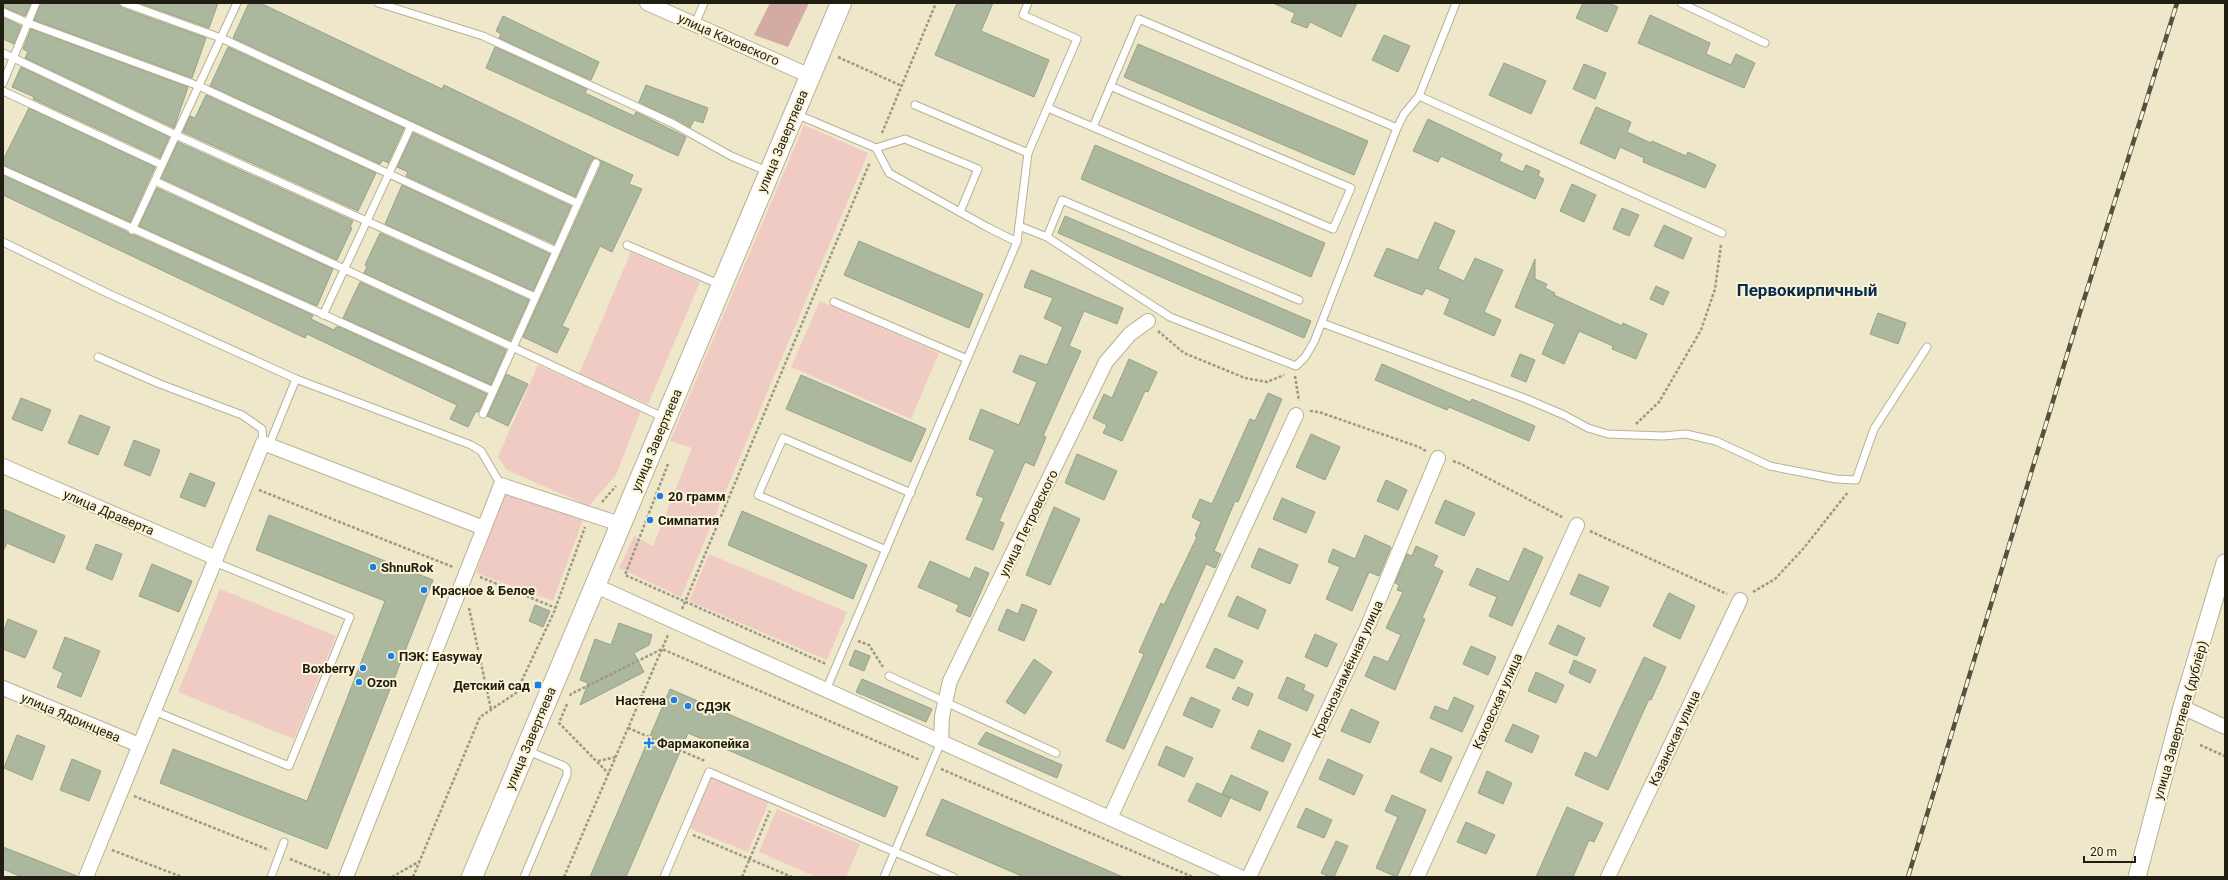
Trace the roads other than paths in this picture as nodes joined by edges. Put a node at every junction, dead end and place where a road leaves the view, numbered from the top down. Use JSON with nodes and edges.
{"nodes":[{"id":1,"x":36,"y":3,"type":"edge"},
{"id":2,"x":124,"y":3,"type":"edge"},
{"id":3,"x":237,"y":3,"type":"edge"},
{"id":4,"x":378,"y":3,"type":"edge"},
{"id":5,"x":647,"y":3,"type":"edge"},
{"id":6,"x":704,"y":3,"type":"edge"},
{"id":7,"x":841,"y":3,"type":"edge"},
{"id":8,"x":1028,"y":3,"type":"edge"},
{"id":9,"x":1456,"y":3,"type":"edge"},
{"id":10,"x":1680,"y":3,"type":"edge"},
{"id":11,"x":3,"y":12,"type":"edge"},
{"id":12,"x":28,"y":23,"type":"junction"},
{"id":13,"x":695,"y":24,"type":"junction"},
{"id":14,"x":221,"y":38,"type":"junction"},
{"id":15,"x":1765,"y":43,"type":"dead end"},
{"id":16,"x":3,"y":53,"type":"edge"},
{"id":17,"x":14,"y":58,"type":"junction"},
{"id":18,"x":810,"y":76,"type":"junction"},
{"id":19,"x":3,"y":83,"type":"edge"},
{"id":20,"x":199,"y":86,"type":"junction"},
{"id":21,"x":1110,"y":86,"type":"junction"},
{"id":22,"x":3,"y":91,"type":"edge"},
{"id":23,"x":1419,"y":96,"type":"junction"},
{"id":24,"x":916,"y":105,"type":"dead end"},
{"id":25,"x":1048,"y":108,"type":"junction"},
{"id":26,"x":794,"y":113,"type":"junction"},
{"id":27,"x":411,"y":126,"type":"junction"},
{"id":28,"x":1093,"y":127,"type":"junction"},
{"id":29,"x":1397,"y":128,"type":"junction"},
{"id":30,"x":176,"y":134,"type":"junction"},
{"id":31,"x":876,"y":148,"type":"junction"},
{"id":32,"x":1028,"y":153,"type":"junction"},
{"id":33,"x":596,"y":162,"type":"dead end"},
{"id":34,"x":162,"y":166,"type":"junction"},
{"id":35,"x":3,"y":170,"type":"edge"},
{"id":36,"x":769,"y":172,"type":"junction"},
{"id":37,"x":389,"y":173,"type":"junction"},
{"id":38,"x":155,"y":181,"type":"junction"},
{"id":39,"x":577,"y":203,"type":"junction"},
{"id":40,"x":960,"y":212,"type":"junction"},
{"id":41,"x":366,"y":221,"type":"junction"},
{"id":42,"x":1019,"y":226,"type":"junction"},
{"id":43,"x":132,"y":230,"type":"junction"},
{"id":44,"x":1722,"y":233,"type":"road end"},
{"id":45,"x":1047,"y":237,"type":"junction"},
{"id":46,"x":3,"y":242,"type":"edge"},
{"id":47,"x":1017,"y":242,"type":"junction"},
{"id":48,"x":628,"y":245,"type":"dead end"},
{"id":49,"x":556,"y":251,"type":"junction"},
{"id":50,"x":344,"y":269,"type":"junction"},
{"id":51,"x":721,"y":285,"type":"junction"},
{"id":52,"x":535,"y":297,"type":"junction"},
{"id":53,"x":1299,"y":300,"type":"dead end"},
{"id":54,"x":834,"y":302,"type":"dead end"},
{"id":55,"x":323,"y":315,"type":"junction"},
{"id":56,"x":1148,"y":321,"type":"road end"},
{"id":57,"x":1322,"y":323,"type":"junction"},
{"id":58,"x":512,"y":347,"type":"junction"},
{"id":59,"x":1927,"y":347,"type":"dead end"},
{"id":60,"x":98,"y":357,"type":"dead end"},
{"id":61,"x":967,"y":360,"type":"junction"},
{"id":62,"x":296,"y":379,"type":"junction"},
{"id":63,"x":493,"y":391,"type":"junction"},
{"id":64,"x":483,"y":414,"type":"dead end"},
{"id":65,"x":1296,"y":414,"type":"road end"},
{"id":66,"x":665,"y":418,"type":"junction"},
{"id":67,"x":266,"y":444,"type":"junction"},
{"id":68,"x":1438,"y":458,"type":"dead end"},
{"id":69,"x":3,"y":466,"type":"edge"},
{"id":70,"x":501,"y":485,"type":"junction"},
{"id":71,"x":910,"y":492,"type":"junction"},
{"id":72,"x":620,"y":524,"type":"junction"},
{"id":73,"x":1577,"y":525,"type":"road end"},
{"id":74,"x":484,"y":528,"type":"junction"},
{"id":75,"x":886,"y":550,"type":"junction"},
{"id":76,"x":215,"y":560,"type":"junction"},
{"id":77,"x":2225,"y":563,"type":"edge"},
{"id":78,"x":594,"y":585,"type":"junction"},
{"id":79,"x":1740,"y":600,"type":"road end"},
{"id":80,"x":889,"y":676,"type":"road end"},
{"id":81,"x":3,"y":688,"type":"edge"},
{"id":82,"x":826,"y":690,"type":"junction"},
{"id":83,"x":945,"y":702,"type":"junction"},
{"id":84,"x":2182,"y":707,"type":"junction"},
{"id":85,"x":154,"y":711,"type":"junction"},
{"id":86,"x":2225,"y":727,"type":"edge"},
{"id":87,"x":941,"y":742,"type":"junction"},
{"id":88,"x":139,"y":745,"type":"junction"},
{"id":89,"x":526,"y":750,"type":"junction"},
{"id":90,"x":1056,"y":753,"type":"dead end"},
{"id":91,"x":1110,"y":818,"type":"junction"},
{"id":92,"x":284,"y":842,"type":"dead end"},
{"id":93,"x":894,"y":852,"type":"junction"},
{"id":94,"x":86,"y":877,"type":"edge"},
{"id":95,"x":271,"y":877,"type":"edge"},
{"id":96,"x":346,"y":877,"type":"edge"},
{"id":97,"x":472,"y":877,"type":"edge"},
{"id":98,"x":524,"y":877,"type":"edge"},
{"id":99,"x":664,"y":877,"type":"edge"},
{"id":100,"x":884,"y":877,"type":"edge"},
{"id":101,"x":953,"y":877,"type":"edge"},
{"id":102,"x":1240,"y":877,"type":"edge"},
{"id":103,"x":1249,"y":877,"type":"edge"},
{"id":104,"x":1417,"y":877,"type":"edge"},
{"id":105,"x":1608,"y":877,"type":"edge"},
{"id":106,"x":2137,"y":877,"type":"edge"}],
"edges":[{"from":1,"to":12,"type":"lane"},
{"from":2,"to":14,"type":"lane"},
{"from":3,"to":14,"type":"lane"},
{"from":4,"to":36,"type":"lane"},
{"from":5,"to":13,"type":"street","name":"улица Каховского"},
{"from":6,"to":13,"type":"lane"},
{"from":7,"to":18,"type":"main road","name":"улица Завертяева"},
{"from":8,"to":25,"type":"lane"},
{"from":9,"to":23,"type":"lane"},
{"from":10,"to":15,"type":"lane"},
{"from":11,"to":12,"type":"lane"},
{"from":12,"to":17,"type":"lane"},
{"from":12,"to":20,"type":"lane"},
{"from":13,"to":18,"type":"street","name":"улица Каховского"},
{"from":14,"to":20,"type":"lane"},
{"from":14,"to":27,"type":"lane"},
{"from":16,"to":17,"type":"lane"},
{"from":17,"to":19,"type":"lane"},
{"from":17,"to":30,"type":"lane"},
{"from":18,"to":26,"type":"main road","name":"улица Завертяева"},
{"from":20,"to":30,"type":"lane"},
{"from":20,"to":37,"type":"lane"},
{"from":21,"to":28,"type":"lane"},
{"from":21,"to":28,"type":"lane"},
{"from":21,"to":29,"type":"lane"},
{"from":22,"to":34,"type":"lane"},
{"from":23,"to":29,"type":"lane"},
{"from":23,"to":44,"type":"lane"},
{"from":24,"to":32,"type":"lane"},
{"from":25,"to":28,"type":"lane"},
{"from":25,"to":32,"type":"lane"},
{"from":26,"to":31,"type":"lane"},
{"from":26,"to":36,"type":"main road","name":"улица Завертяева"},
{"from":27,"to":37,"type":"lane"},
{"from":27,"to":39,"type":"lane"},
{"from":29,"to":57,"type":"lane"},
{"from":30,"to":34,"type":"lane"},
{"from":30,"to":41,"type":"lane"},
{"from":31,"to":40,"type":"lane"},
{"from":31,"to":40,"type":"lane"},
{"from":32,"to":42,"type":"lane"},
{"from":33,"to":39,"type":"lane"},
{"from":34,"to":38,"type":"lane"},
{"from":35,"to":43,"type":"lane"},
{"from":36,"to":51,"type":"main road","name":"улица Завертяева"},
{"from":37,"to":41,"type":"lane"},
{"from":37,"to":49,"type":"lane"},
{"from":38,"to":43,"type":"lane"},
{"from":38,"to":50,"type":"lane"},
{"from":39,"to":49,"type":"lane"},
{"from":40,"to":47,"type":"lane"},
{"from":41,"to":50,"type":"lane"},
{"from":41,"to":52,"type":"lane"},
{"from":42,"to":45,"type":"lane"},
{"from":42,"to":47,"type":"lane"},
{"from":43,"to":55,"type":"lane"},
{"from":45,"to":53,"type":"lane"},
{"from":45,"to":57,"type":"lane"},
{"from":46,"to":62,"type":"lane"},
{"from":47,"to":61,"type":"lane"},
{"from":48,"to":51,"type":"lane"},
{"from":49,"to":52,"type":"lane"},
{"from":50,"to":55,"type":"lane"},
{"from":50,"to":58,"type":"lane"},
{"from":51,"to":66,"type":"main road","name":"улица Завертяева"},
{"from":52,"to":58,"type":"lane"},
{"from":54,"to":61,"type":"lane"},
{"from":55,"to":63,"type":"lane"},
{"from":56,"to":83,"type":"street","name":"улица Петровского"},
{"from":57,"to":59,"type":"lane"},
{"from":58,"to":63,"type":"lane"},
{"from":58,"to":66,"type":"lane"},
{"from":60,"to":67,"type":"lane"},
{"from":61,"to":71,"type":"lane"},
{"from":62,"to":67,"type":"lane"},
{"from":62,"to":70,"type":"lane"},
{"from":63,"to":64,"type":"lane"},
{"from":65,"to":91,"type":"street"},
{"from":66,"to":72,"type":"main road","name":"улица Завертяева"},
{"from":67,"to":74,"type":"street"},
{"from":67,"to":76,"type":"street"},
{"from":68,"to":103,"type":"street","name":"Краснознамённая улица"},
{"from":69,"to":76,"type":"street","name":"улица Драверта"},
{"from":70,"to":72,"type":"street"},
{"from":70,"to":74,"type":"street"},
{"from":71,"to":75,"type":"lane"},
{"from":71,"to":75,"type":"lane"},
{"from":72,"to":78,"type":"main road","name":"улица Завертяева"},
{"from":73,"to":104,"type":"street","name":"Каховская улица"},
{"from":74,"to":96,"type":"street"},
{"from":75,"to":82,"type":"lane"},
{"from":76,"to":85,"type":"street"},
{"from":76,"to":85,"type":"lane"},
{"from":77,"to":84,"type":"street","name":"улица Завертяева (дублёр)"},
{"from":78,"to":82,"type":"street"},
{"from":78,"to":89,"type":"main road","name":"улица Завертяева"},
{"from":79,"to":105,"type":"street","name":"Казанская улица"},
{"from":80,"to":83,"type":"lane"},
{"from":81,"to":88,"type":"street","name":"улица Ядринцева"},
{"from":82,"to":87,"type":"street"},
{"from":83,"to":87,"type":"street","name":"улица Петровского"},
{"from":83,"to":90,"type":"lane"},
{"from":84,"to":86,"type":"street"},
{"from":84,"to":106,"type":"street","name":"улица Завертяева (дублёр)"},
{"from":85,"to":88,"type":"street"},
{"from":87,"to":91,"type":"street"},
{"from":87,"to":93,"type":"lane"},
{"from":88,"to":94,"type":"street"},
{"from":89,"to":97,"type":"main road","name":"улица Завертяева"},
{"from":89,"to":98,"type":"lane"},
{"from":91,"to":102,"type":"street"},
{"from":92,"to":95,"type":"lane"},
{"from":93,"to":99,"type":"lane"},
{"from":93,"to":100,"type":"lane"},
{"from":93,"to":101,"type":"lane"}]}
